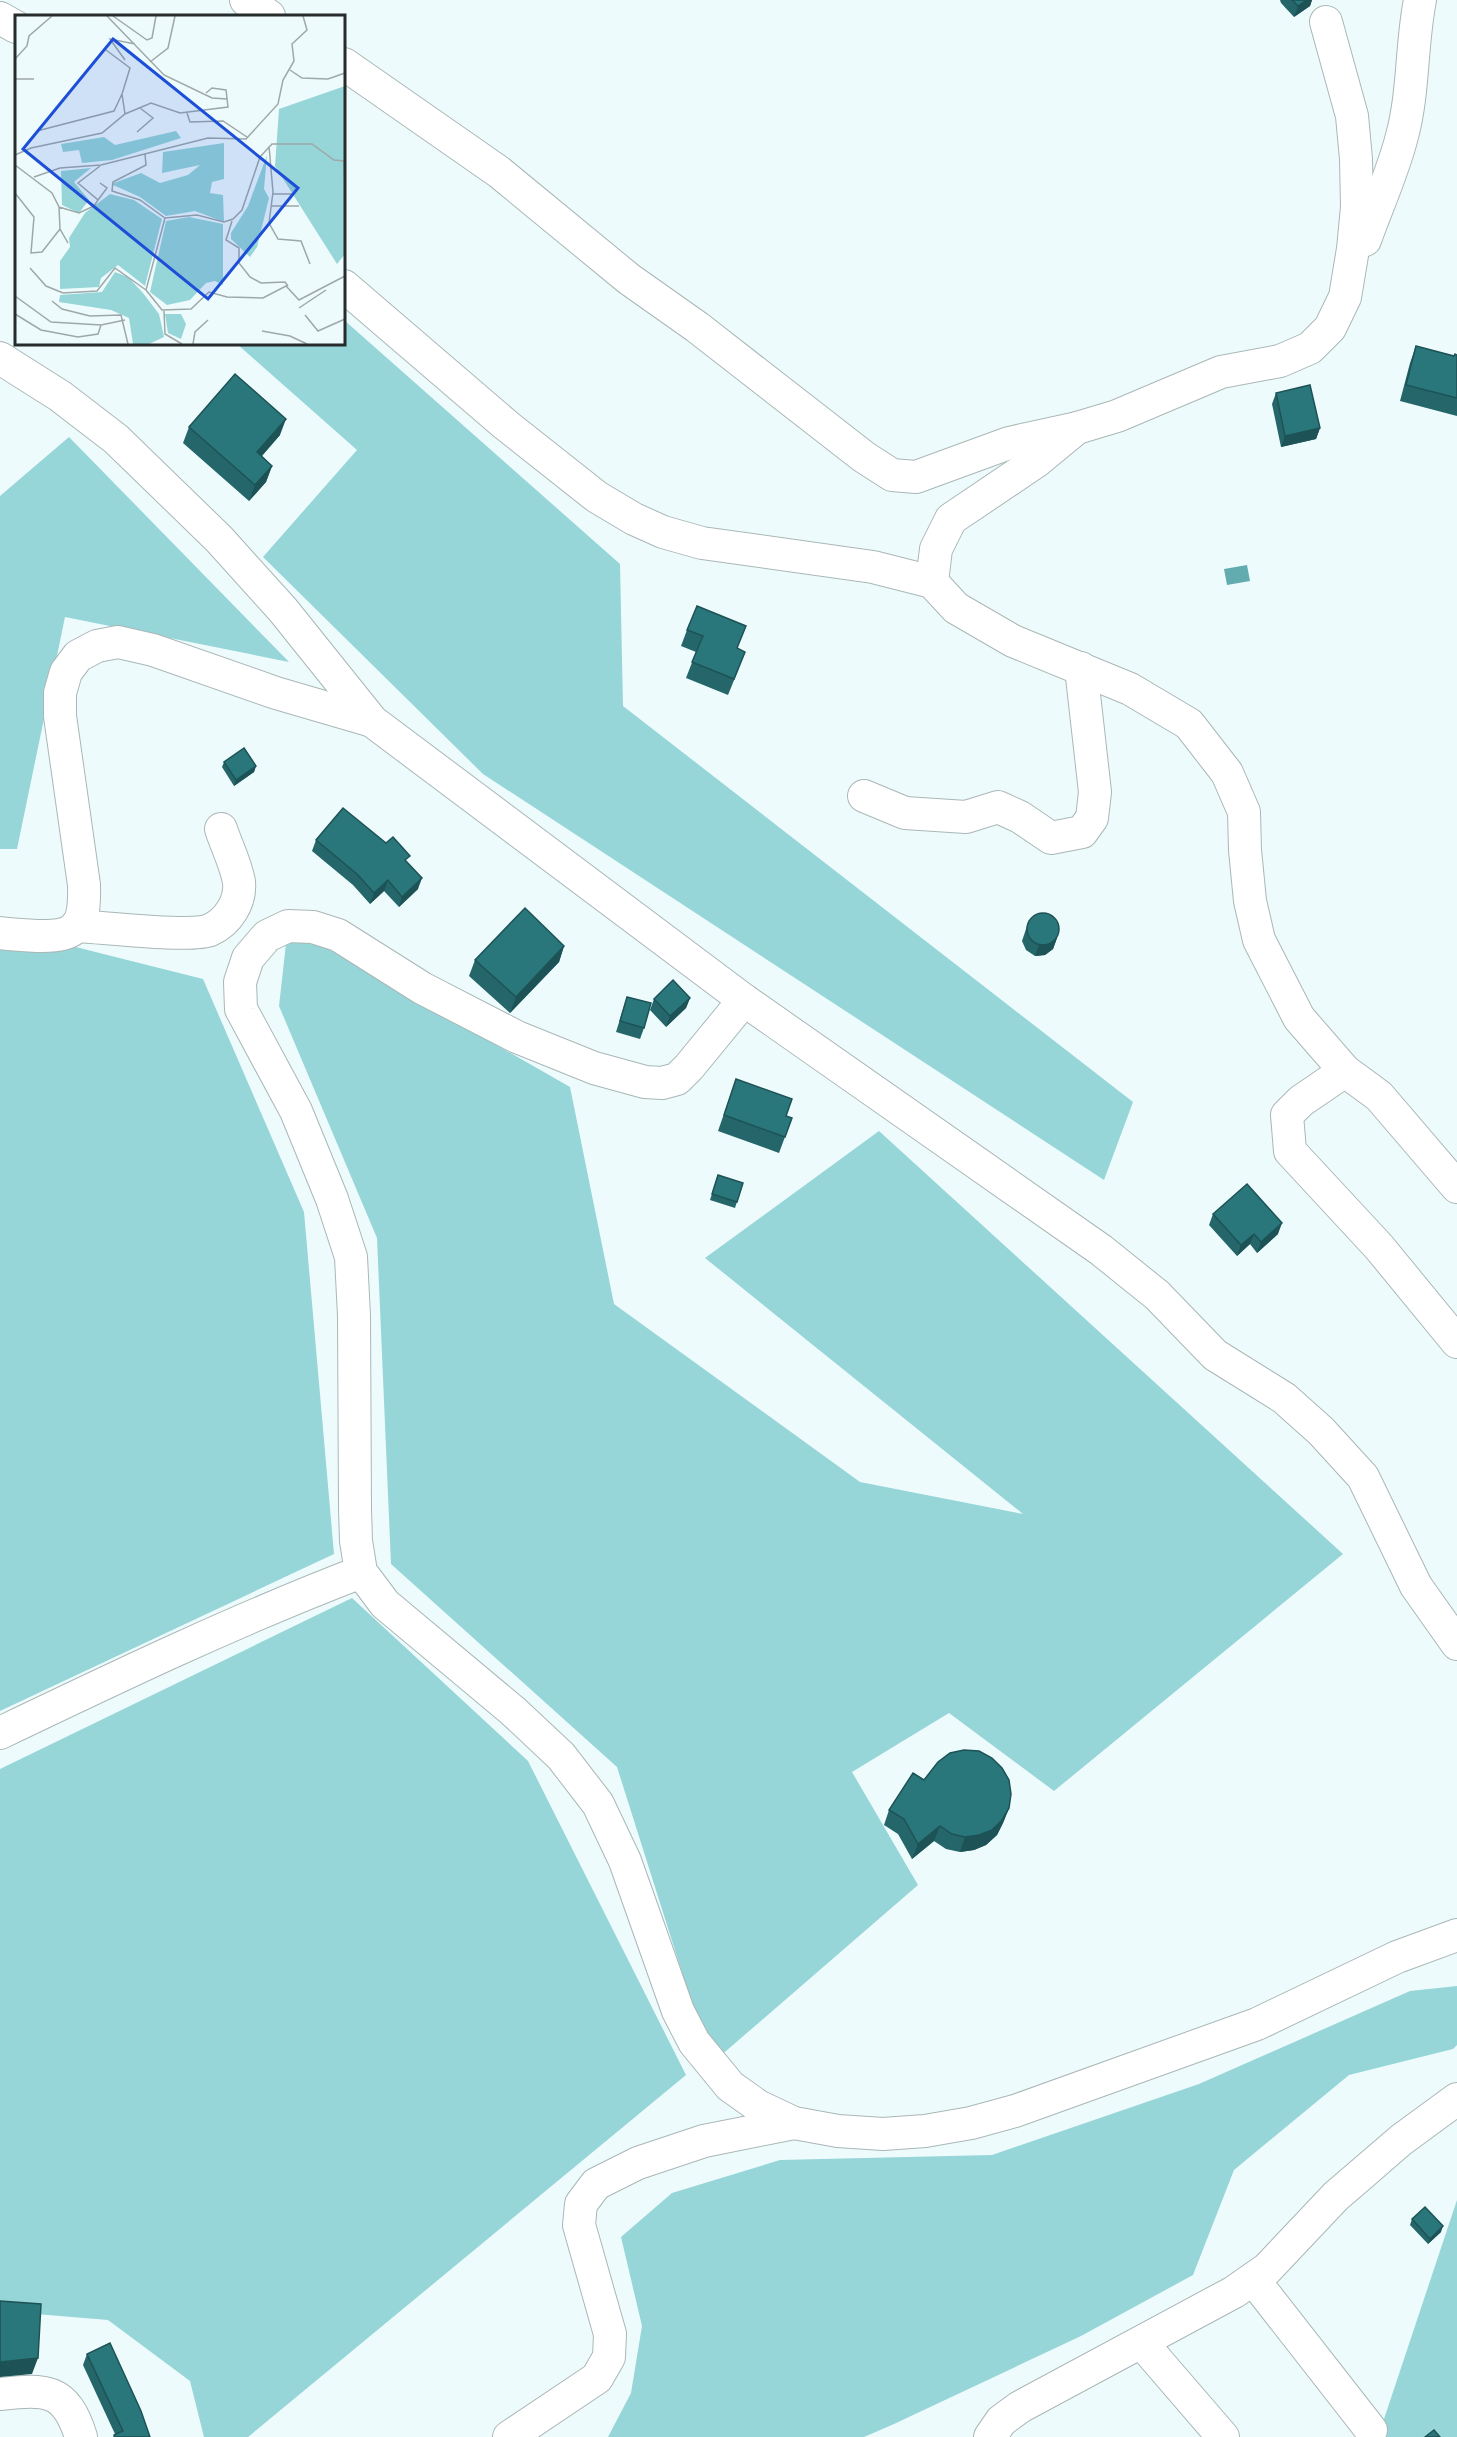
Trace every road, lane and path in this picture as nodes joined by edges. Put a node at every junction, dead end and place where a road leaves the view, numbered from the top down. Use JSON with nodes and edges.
{"nodes":[{"id":1,"x":246,"y":0,"type":"edge"},
{"id":2,"x":1420,"y":0,"type":"edge"},
{"id":3,"x":268,"y":15,"type":"edge"},
{"id":4,"x":0,"y":18,"type":"edge"},
{"id":5,"x":1326,"y":22,"type":"dead end"},
{"id":6,"x":15,"y":26,"type":"edge"},
{"id":7,"x":345,"y":65,"type":"edge"},
{"id":8,"x":345,"y":287,"type":"edge"},
{"id":9,"x":1345,"y":297,"type":"junction"},
{"id":10,"x":0,"y":358,"type":"edge"},
{"id":11,"x":1077,"y":429,"type":"junction"},
{"id":12,"x":932,"y":582,"type":"junction"},
{"id":13,"x":1081,"y":669,"type":"junction"},
{"id":14,"x":372,"y":721,"type":"junction"},
{"id":15,"x":864,"y":796,"type":"dead end"},
{"id":16,"x":221,"y":829,"type":"dead end"},
{"id":17,"x":76,"y":926,"type":"junction"},
{"id":18,"x":0,"y":933,"type":"edge"},
{"id":19,"x":744,"y":1000,"type":"junction"},
{"id":20,"x":1345,"y":1071,"type":"junction"},
{"id":21,"x":1457,"y":1187,"type":"edge"},
{"id":22,"x":1457,"y":1342,"type":"edge"},
{"id":23,"x":361,"y":1572,"type":"junction"},
{"id":24,"x":1457,"y":1644,"type":"edge"},
{"id":25,"x":0,"y":1733,"type":"edge"},
{"id":26,"x":1457,"y":1935,"type":"edge"},
{"id":27,"x":1457,"y":2099,"type":"edge"},
{"id":28,"x":794,"y":2123,"type":"junction"},
{"id":29,"x":1253,"y":2279,"type":"junction"},
{"id":30,"x":1142,"y":2343,"type":"junction"},
{"id":31,"x":0,"y":2394,"type":"edge"},
{"id":32,"x":1371,"y":2430,"type":"dead end"},
{"id":33,"x":81,"y":2437,"type":"edge"},
{"id":34,"x":509,"y":2437,"type":"edge"},
{"id":35,"x":990,"y":2437,"type":"edge"},
{"id":36,"x":1223,"y":2437,"type":"edge"}],
"edges":[{"from":1,"to":3,"type":"street"},
{"from":2,"to":9,"type":"street"},
{"from":4,"to":6,"type":"street"},
{"from":5,"to":9,"type":"street"},
{"from":7,"to":11,"type":"street"},
{"from":8,"to":12,"type":"street"},
{"from":9,"to":11,"type":"street"},
{"from":10,"to":14,"type":"street"},
{"from":11,"to":12,"type":"street"},
{"from":12,"to":13,"type":"street"},
{"from":13,"to":15,"type":"street"},
{"from":13,"to":20,"type":"street"},
{"from":14,"to":17,"type":"street"},
{"from":14,"to":19,"type":"street"},
{"from":16,"to":17,"type":"street"},
{"from":17,"to":18,"type":"street"},
{"from":19,"to":23,"type":"street"},
{"from":19,"to":24,"type":"street"},
{"from":20,"to":21,"type":"street"},
{"from":20,"to":22,"type":"street"},
{"from":23,"to":25,"type":"street"},
{"from":23,"to":28,"type":"street"},
{"from":26,"to":28,"type":"street"},
{"from":27,"to":29,"type":"street"},
{"from":28,"to":34,"type":"street"},
{"from":29,"to":30,"type":"street"},
{"from":29,"to":32,"type":"street"},
{"from":30,"to":35,"type":"street"},
{"from":30,"to":36,"type":"street"},
{"from":31,"to":33,"type":"street"}]}
